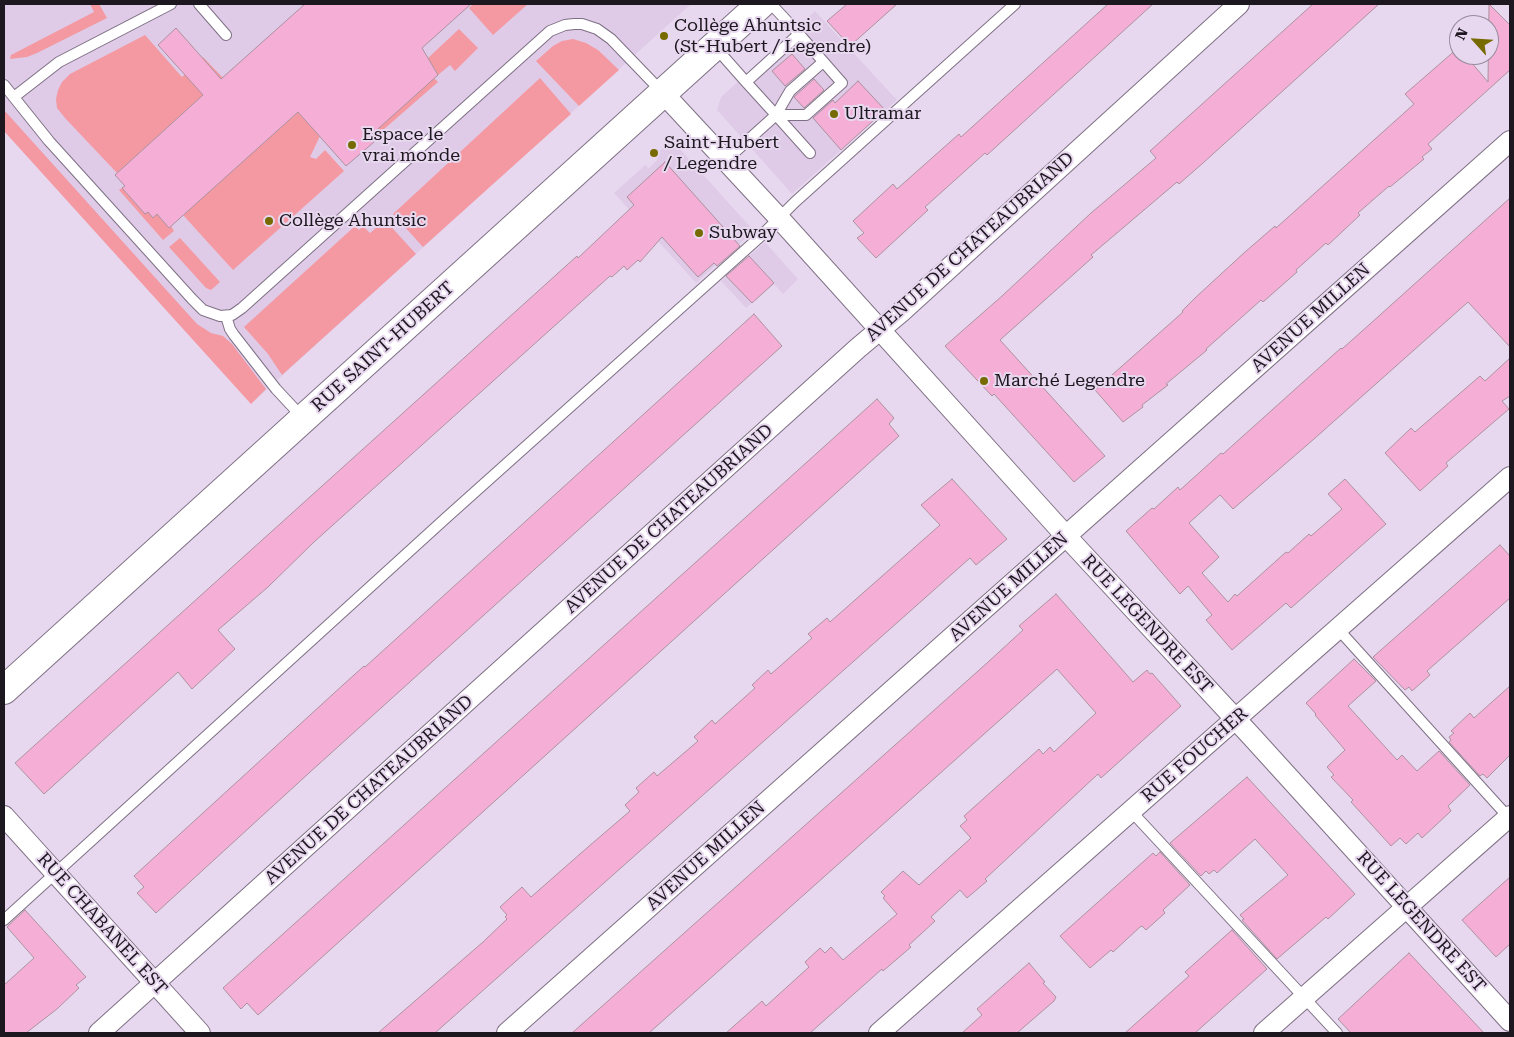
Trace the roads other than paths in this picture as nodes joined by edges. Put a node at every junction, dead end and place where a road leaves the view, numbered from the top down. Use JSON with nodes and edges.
{"nodes":[{"id":1,"x":172,"y":4,"type":"edge"},
{"id":2,"x":199,"y":4,"type":"edge"},
{"id":3,"x":761,"y":4,"type":"edge"},
{"id":4,"x":770,"y":4,"type":"edge"},
{"id":5,"x":1015,"y":4,"type":"edge"},
{"id":6,"x":1239,"y":4,"type":"edge"},
{"id":7,"x":799,"y":34,"type":"junction"},
{"id":8,"x":226,"y":35,"type":"dead end"},
{"id":9,"x":714,"y":46,"type":"junction"},
{"id":10,"x":823,"y":62,"type":"junction"},
{"id":11,"x":746,"y":82,"type":"junction"},
{"id":12,"x":4,"y":85,"type":"edge"},
{"id":13,"x":663,"y":93,"type":"junction"},
{"id":14,"x":14,"y":97,"type":"junction"},
{"id":15,"x":776,"y":115,"type":"junction"},
{"id":16,"x":1510,"y":141,"type":"edge"},
{"id":17,"x":810,"y":153,"type":"dead end"},
{"id":18,"x":726,"y":160,"type":"junction"},
{"id":19,"x":779,"y":218,"type":"junction"},
{"id":20,"x":226,"y":316,"type":"junction"},
{"id":21,"x":880,"y":329,"type":"junction"},
{"id":22,"x":304,"y":420,"type":"junction"},
{"id":23,"x":1510,"y":477,"type":"edge"},
{"id":24,"x":1066,"y":536,"type":"junction"},
{"id":25,"x":1338,"y":629,"type":"junction"},
{"id":26,"x":4,"y":690,"type":"edge"},
{"id":27,"x":1236,"y":719,"type":"junction"},
{"id":28,"x":1131,"y":811,"type":"junction"},
{"id":29,"x":4,"y":816,"type":"edge"},
{"id":30,"x":1510,"y":818,"type":"edge"},
{"id":31,"x":56,"y":873,"type":"junction"},
{"id":32,"x":1407,"y":907,"type":"junction"},
{"id":33,"x":4,"y":920,"type":"edge"},
{"id":34,"x":154,"y":983,"type":"junction"},
{"id":35,"x":1305,"y":997,"type":"junction"},
{"id":36,"x":1510,"y":1021,"type":"edge"},
{"id":37,"x":99,"y":1033,"type":"edge"},
{"id":38,"x":200,"y":1033,"type":"edge"},
{"id":39,"x":507,"y":1033,"type":"edge"},
{"id":40,"x":880,"y":1033,"type":"edge"},
{"id":41,"x":1264,"y":1033,"type":"edge"},
{"id":42,"x":1337,"y":1033,"type":"edge"}],
"edges":[{"from":1,"to":14,"type":"lane"},
{"from":2,"to":8,"type":"lane"},
{"from":3,"to":9,"type":"main road","name":"RUE SAINT-HUBERT"},
{"from":4,"to":7,"type":"lane"},
{"from":5,"to":19,"type":"lane"},
{"from":6,"to":21,"type":"street","name":"AVENUE DE CHATEAUBRIAND"},
{"from":7,"to":10,"type":"lane"},
{"from":7,"to":11,"type":"lane"},
{"from":9,"to":11,"type":"lane"},
{"from":9,"to":13,"type":"main road","name":"RUE SAINT-HUBERT"},
{"from":10,"to":15,"type":"lane"},
{"from":10,"to":15,"type":"lane"},
{"from":11,"to":15,"type":"lane"},
{"from":12,"to":14,"type":"lane"},
{"from":13,"to":18,"type":"street","name":"RUE LEGENDRE EST"},
{"from":13,"to":20,"type":"lane"},
{"from":13,"to":22,"type":"main road","name":"RUE SAINT-HUBERT"},
{"from":14,"to":20,"type":"lane"},
{"from":15,"to":17,"type":"lane"},
{"from":15,"to":18,"type":"lane"},
{"from":16,"to":24,"type":"street","name":"AVENUE MILLEN"},
{"from":18,"to":19,"type":"street","name":"RUE LEGENDRE EST"},
{"from":19,"to":21,"type":"street","name":"RUE LEGENDRE EST"},
{"from":19,"to":31,"type":"lane"},
{"from":20,"to":22,"type":"lane"},
{"from":21,"to":24,"type":"street","name":"RUE LEGENDRE EST"},
{"from":21,"to":34,"type":"street","name":"AVENUE DE CHATEAUBRIAND"},
{"from":22,"to":26,"type":"main road","name":"RUE SAINT-HUBERT"},
{"from":23,"to":25,"type":"street","name":"RUE FOUCHER"},
{"from":24,"to":27,"type":"street","name":"RUE LEGENDRE EST"},
{"from":24,"to":39,"type":"street","name":"AVENUE MILLEN"},
{"from":25,"to":27,"type":"street","name":"RUE FOUCHER"},
{"from":25,"to":30,"type":"lane"},
{"from":27,"to":28,"type":"street","name":"RUE FOUCHER"},
{"from":27,"to":32,"type":"street","name":"RUE LEGENDRE EST"},
{"from":28,"to":35,"type":"lane"},
{"from":28,"to":40,"type":"street","name":"RUE FOUCHER"},
{"from":29,"to":31,"type":"street","name":"RUE CHABANEL EST"},
{"from":30,"to":32,"type":"street"},
{"from":31,"to":33,"type":"lane"},
{"from":31,"to":34,"type":"street","name":"RUE CHABANEL EST"},
{"from":32,"to":35,"type":"street"},
{"from":32,"to":36,"type":"street","name":"RUE LEGENDRE EST"},
{"from":34,"to":37,"type":"street","name":"AVENUE DE CHATEAUBRIAND"},
{"from":34,"to":38,"type":"street","name":"RUE CHABANEL EST"},
{"from":35,"to":41,"type":"street"},
{"from":35,"to":42,"type":"lane"}]}
